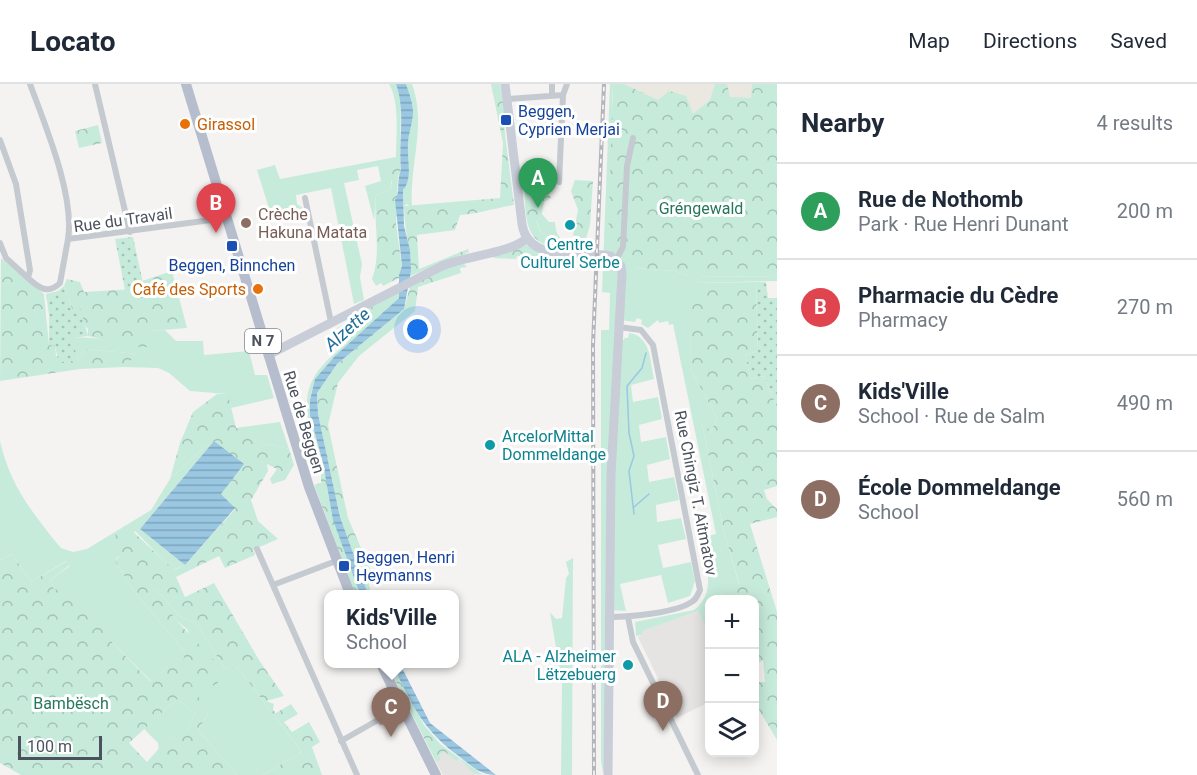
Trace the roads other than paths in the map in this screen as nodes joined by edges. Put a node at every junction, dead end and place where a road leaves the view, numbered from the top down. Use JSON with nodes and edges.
{"nodes":[{"id":1,"x":30,"y":84,"type":"edge"},
{"id":2,"x":95,"y":84,"type":"edge"},
{"id":3,"x":186,"y":84,"type":"edge"},
{"id":4,"x":505,"y":84,"type":"edge"},
{"id":5,"x":552,"y":84,"type":"edge"},
{"id":6,"x":567,"y":84,"type":"edge"},
{"id":7,"x":552,"y":94,"type":"junction"},
{"id":8,"x":563,"y":95,"type":"junction"},
{"id":9,"x":507,"y":99,"type":"junction"},
{"id":10,"x":633,"y":138,"type":"dead end"},
{"id":11,"x":0,"y":140,"type":"edge"},
{"id":12,"x":559,"y":182,"type":"dead end"},
{"id":13,"x":305,"y":198,"type":"dead end"},
{"id":14,"x":226,"y":218,"type":"junction"},
{"id":15,"x":130,"y":232,"type":"junction"},
{"id":16,"x":69,"y":239,"type":"junction"},
{"id":17,"x":526,"y":239,"type":"junction"},
{"id":18,"x":0,"y":243,"type":"edge"},
{"id":19,"x":616,"y":260,"type":"junction"},
{"id":20,"x":28,"y":278,"type":"junction"},
{"id":21,"x":331,"y":322,"type":"junction"},
{"id":22,"x":620,"y":327,"type":"junction"},
{"id":23,"x":268,"y":355,"type":"junction"},
{"id":24,"x":257,"y":549,"type":"dead end"},
{"id":25,"x":336,"y":561,"type":"junction"},
{"id":26,"x":273,"y":585,"type":"junction"},
{"id":27,"x":348,"y":590,"type":"edge"},
{"id":28,"x":609,"y":617,"type":"junction"},
{"id":29,"x":628,"y":617,"type":"junction"},
{"id":30,"x":383,"y":668,"type":"edge"},
{"id":31,"x":404,"y":710,"type":"junction"},
{"id":32,"x":341,"y":741,"type":"junction"},
{"id":33,"x":357,"y":775,"type":"edge"},
{"id":34,"x":436,"y":775,"type":"edge"},
{"id":35,"x":608,"y":775,"type":"edge"},
{"id":36,"x":698,"y":775,"type":"edge"}],
"edges":[{"from":1,"to":16,"type":"street"},
{"from":2,"to":15,"type":"street"},
{"from":3,"to":14,"type":"main road","name":"Rue de Beggen","number":"N 7"},
{"from":4,"to":9,"type":"street"},
{"from":5,"to":7,"type":"street"},
{"from":6,"to":8,"type":"street"},
{"from":7,"to":8,"type":"street"},
{"from":7,"to":9,"type":"street"},
{"from":8,"to":12,"type":"street"},
{"from":9,"to":17,"type":"street"},
{"from":10,"to":19,"type":"street"},
{"from":11,"to":20,"type":"street"},
{"from":13,"to":21,"type":"street"},
{"from":14,"to":15,"type":"street","name":"Rue du Travail"},
{"from":14,"to":23,"type":"main road","name":"Rue de Beggen","number":"N 7"},
{"from":15,"to":16,"type":"street","name":"Rue du Travail"},
{"from":16,"to":20,"type":"street","name":"Rue du Travail"},
{"from":17,"to":19,"type":"street"},
{"from":17,"to":21,"type":"street"},
{"from":18,"to":20,"type":"street"},
{"from":19,"to":22,"type":"street"},
{"from":21,"to":23,"type":"street"},
{"from":22,"to":28,"type":"street"},
{"from":22,"to":29,"type":"street","name":"Rue Chingiz T. Aitmatov"},
{"from":23,"to":25,"type":"main road","name":"Rue de Beggen","number":"N 7"},
{"from":24,"to":26,"type":"street"},
{"from":25,"to":26,"type":"street"},
{"from":25,"to":27,"type":"main road","name":"Rue de Beggen","number":"N 7"},
{"from":26,"to":32,"type":"street"},
{"from":28,"to":29,"type":"street","name":"Rue Chingiz T. Aitmatov"},
{"from":28,"to":35,"type":"street"},
{"from":29,"to":36,"type":"street"},
{"from":30,"to":31,"type":"main road"},
{"from":31,"to":32,"type":"street"},
{"from":31,"to":34,"type":"main road"},
{"from":32,"to":33,"type":"street"}]}
